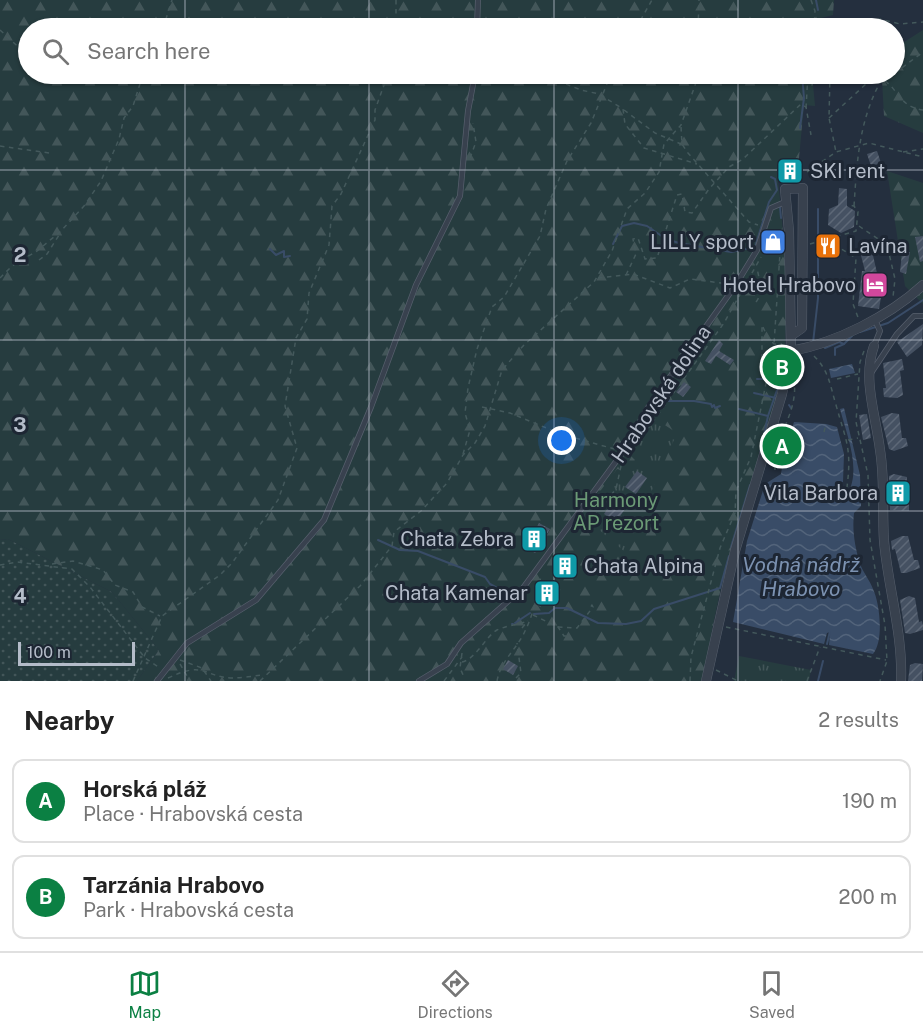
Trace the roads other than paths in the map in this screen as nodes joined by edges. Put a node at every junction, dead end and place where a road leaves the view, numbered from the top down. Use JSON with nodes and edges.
{"nodes":[{"id":1,"x":478,"y":0,"type":"edge"},
{"id":2,"x":477,"y":18,"type":"edge"},
{"id":3,"x":473,"y":84,"type":"edge"},
{"id":4,"x":786,"y":202,"type":"junction"},
{"id":5,"x":923,"y":285,"type":"edge"},
{"id":6,"x":923,"y":316,"type":"edge"},
{"id":7,"x":876,"y":322,"type":"junction"},
{"id":8,"x":792,"y":335,"type":"junction"},
{"id":9,"x":874,"y":346,"type":"joint"},
{"id":10,"x":791,"y":351,"type":"junction"},
{"id":11,"x":870,"y":375,"type":"junction"},
{"id":12,"x":159,"y":681,"type":"edge"},
{"id":13,"x":419,"y":681,"type":"edge"},
{"id":14,"x":706,"y":681,"type":"edge"},
{"id":15,"x":901,"y":681,"type":"edge"}],
"edges":[{"from":1,"to":2,"type":"lane"},
{"from":3,"to":12,"type":"lane"},
{"from":4,"to":8,"type":"street"},
{"from":4,"to":8,"type":"street"},
{"from":4,"to":13,"type":"lane","name":"Hrabovská dolina"},
{"from":5,"to":7,"type":"street"},
{"from":6,"to":11,"type":"lane"},
{"from":7,"to":9,"type":"lane"},
{"from":7,"to":10,"type":"street"},
{"from":8,"to":10,"type":"street"},
{"from":9,"to":11,"type":"street"},
{"from":10,"to":14,"type":"street"},
{"from":11,"to":15,"type":"street"}]}
